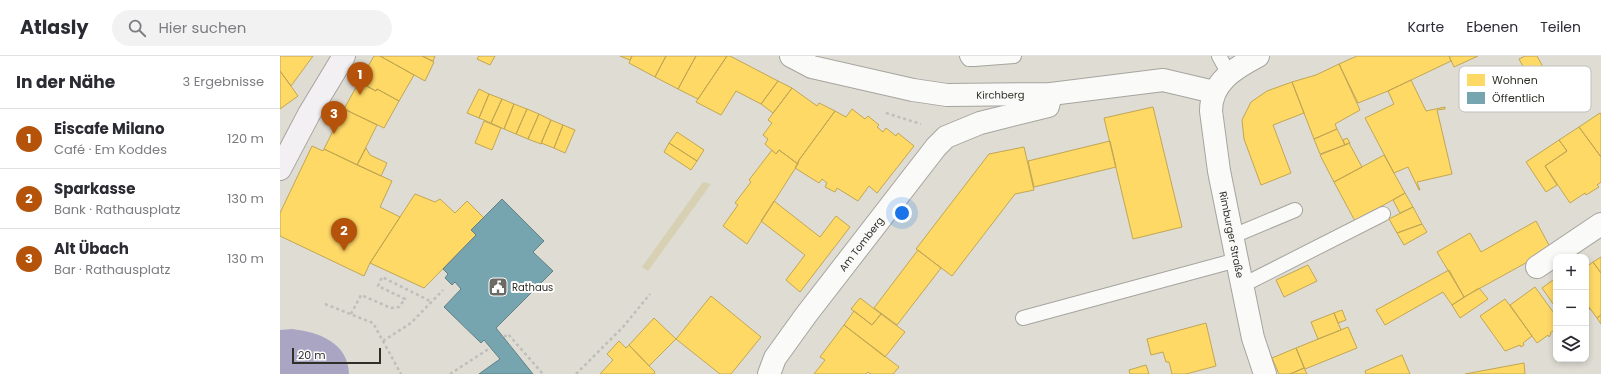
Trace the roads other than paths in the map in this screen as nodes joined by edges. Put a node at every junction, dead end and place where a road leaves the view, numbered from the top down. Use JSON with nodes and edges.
{"nodes":[{"id":1,"x":344,"y":56,"type":"edge"},
{"id":2,"x":791,"y":56,"type":"edge"},
{"id":3,"x":967,"y":56,"type":"edge"},
{"id":4,"x":1014,"y":56,"type":"edge"},
{"id":5,"x":1258,"y":56,"type":"edge"},
{"id":6,"x":1224,"y":65,"type":"edge"},
{"id":7,"x":1214,"y":92,"type":"junction"},
{"id":8,"x":1051,"y":94,"type":"junction"},
{"id":9,"x":280,"y":169,"type":"edge"},
{"id":10,"x":1296,"y":210,"type":"dead end"},
{"id":11,"x":1383,"y":214,"type":"dead end"},
{"id":12,"x":1601,"y":224,"type":"edge"},
{"id":13,"x":1233,"y":236,"type":"junction"},
{"id":14,"x":1237,"y":260,"type":"junction"},
{"id":15,"x":1538,"y":267,"type":"dead end"},
{"id":16,"x":1243,"y":285,"type":"junction"},
{"id":17,"x":1023,"y":318,"type":"dead end"},
{"id":18,"x":770,"y":374,"type":"edge"},
{"id":19,"x":1265,"y":374,"type":"edge"}],
"edges":[{"from":1,"to":9,"type":"street"},
{"from":2,"to":8,"type":"street","name":"Kirchberg"},
{"from":3,"to":4,"type":"lane"},
{"from":5,"to":6,"type":"street"},
{"from":6,"to":7,"type":"street"},
{"from":7,"to":8,"type":"street","name":"Kirchberg"},
{"from":7,"to":13,"type":"street","name":"Rimburger Straße"},
{"from":8,"to":18,"type":"street","name":"Am Tomberg"},
{"from":10,"to":13,"type":"lane"},
{"from":11,"to":16,"type":"lane"},
{"from":12,"to":15,"type":"street"},
{"from":13,"to":14,"type":"street","name":"Rimburger Straße"},
{"from":14,"to":16,"type":"street","name":"Rimburger Straße"},
{"from":14,"to":17,"type":"lane"},
{"from":16,"to":19,"type":"street","name":"Rimburger Straße"}]}
